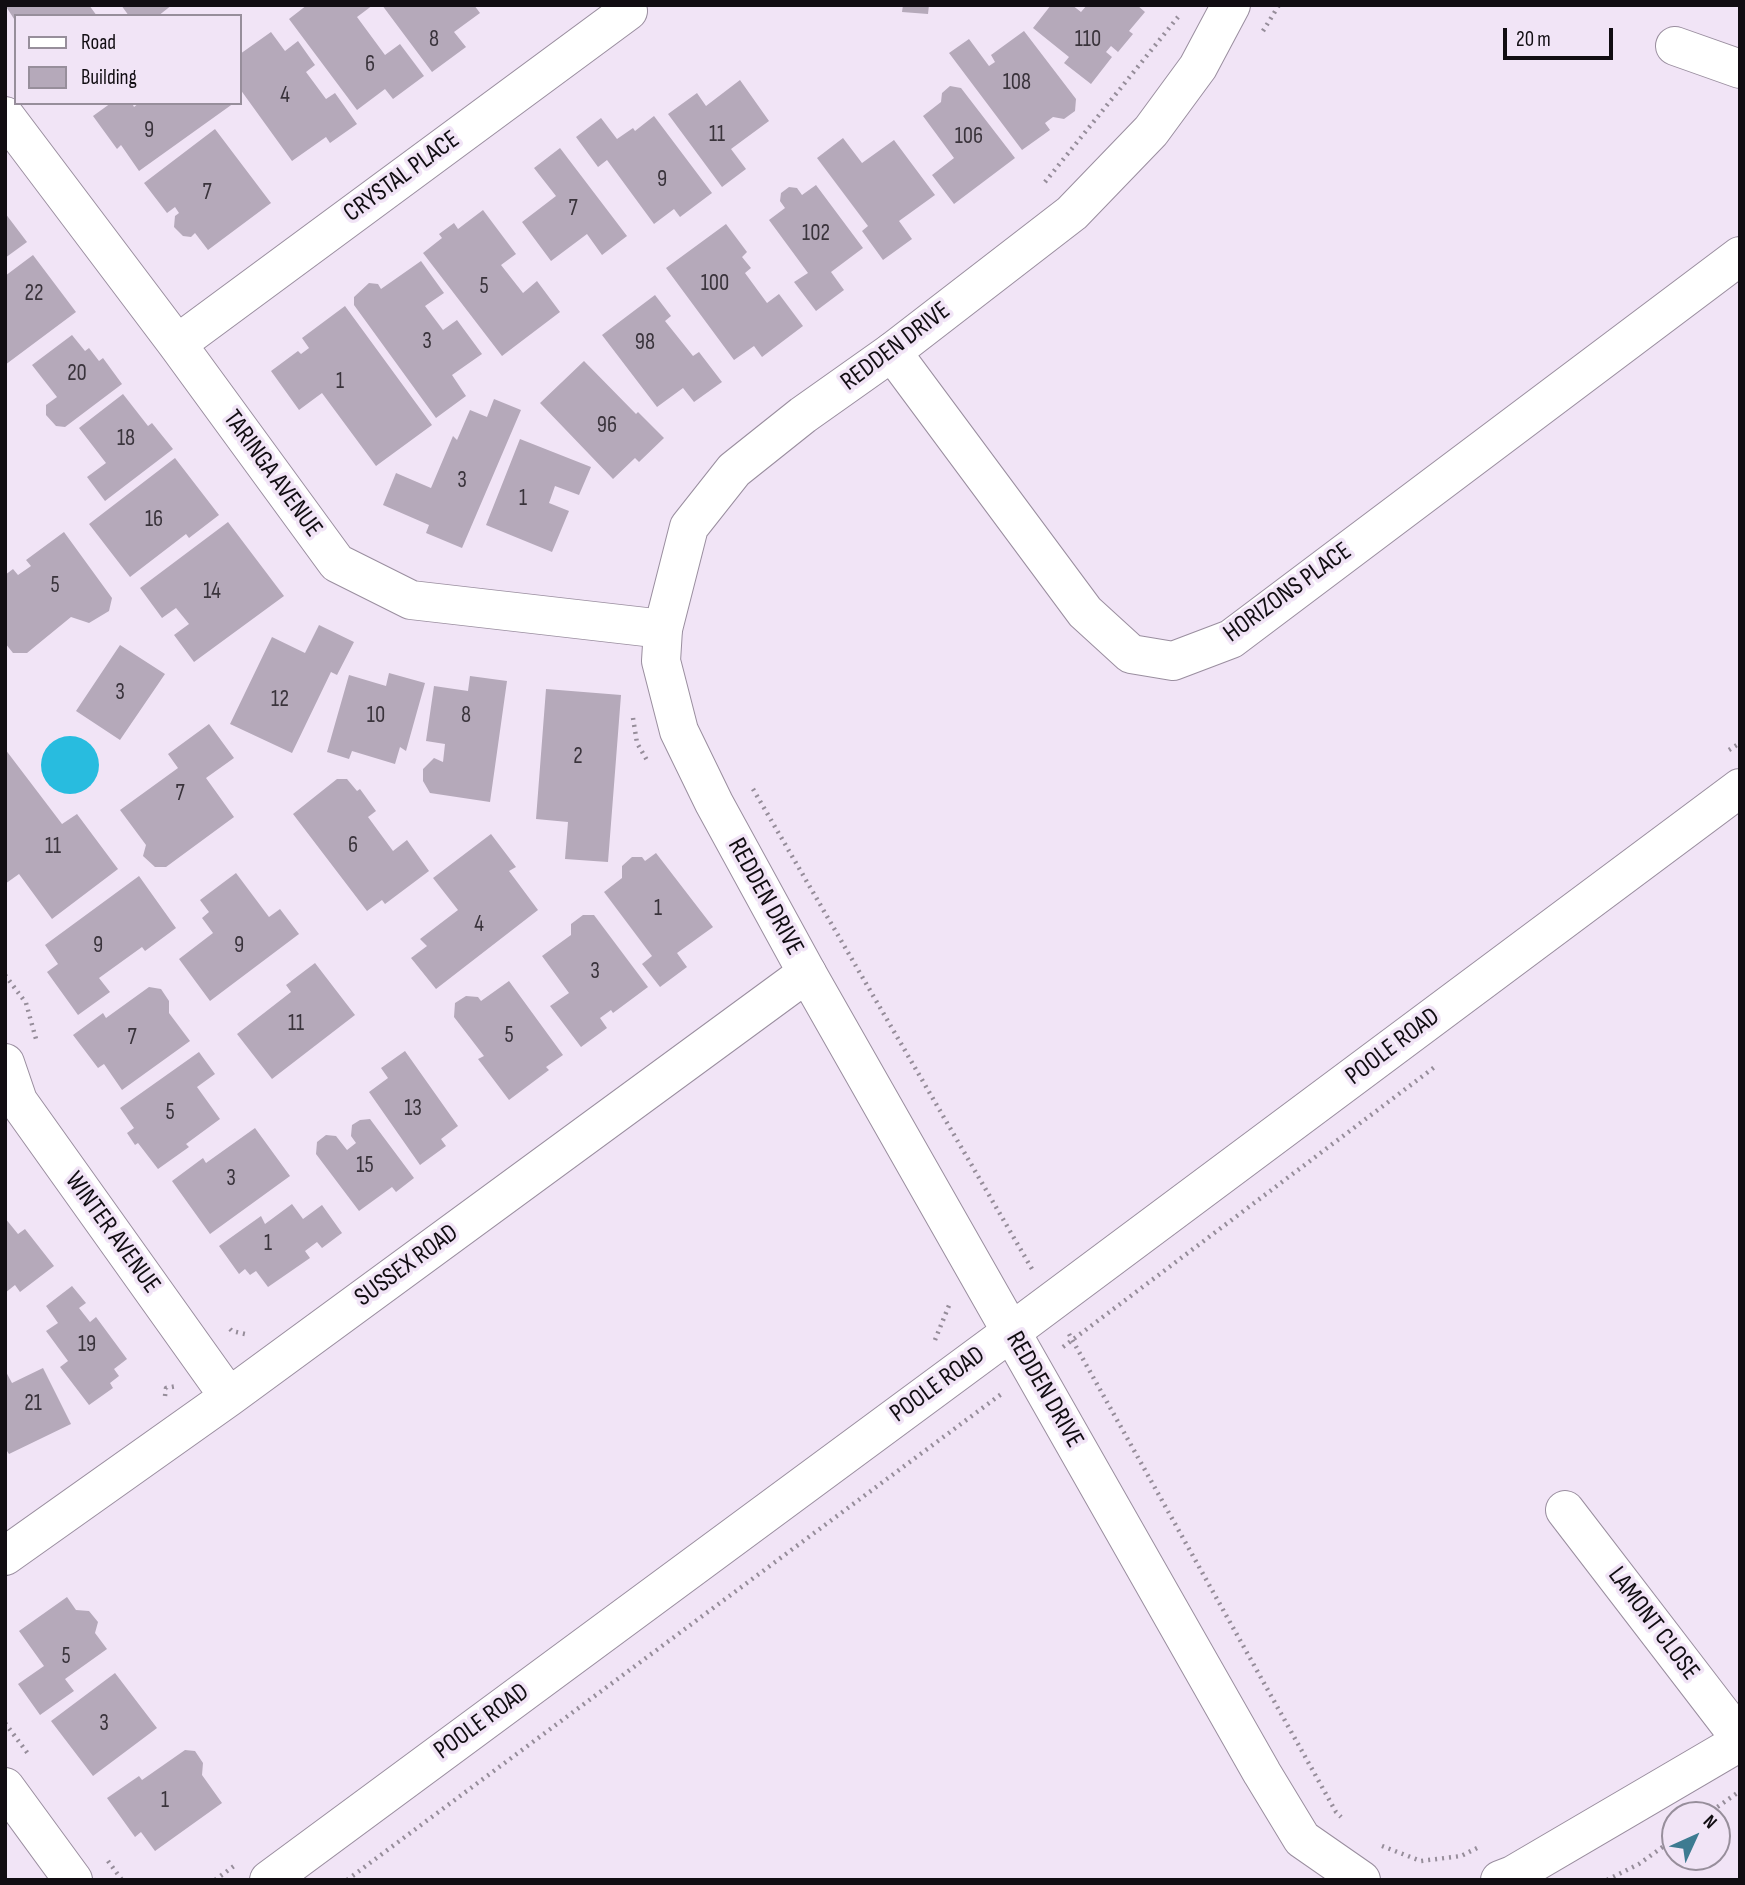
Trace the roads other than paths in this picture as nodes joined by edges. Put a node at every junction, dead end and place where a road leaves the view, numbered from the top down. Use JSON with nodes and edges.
{"nodes":[{"id":1,"x":1231,"y":5,"type":"edge"},
{"id":2,"x":628,"y":11,"type":"dead end"},
{"id":3,"x":1675,"y":46,"type":"dead end"},
{"id":4,"x":1740,"y":69,"type":"edge"},
{"id":5,"x":5,"y":116,"type":"edge"},
{"id":6,"x":1740,"y":256,"type":"edge"},
{"id":7,"x":177,"y":344,"type":"junction"},
{"id":8,"x":892,"y":352,"type":"junction"},
{"id":9,"x":663,"y":629,"type":"junction"},
{"id":10,"x":1740,"y":788,"type":"edge"},
{"id":11,"x":807,"y":973,"type":"junction"},
{"id":12,"x":22,"y":1057,"type":"edge"},
{"id":13,"x":1011,"y":1332,"type":"junction"},
{"id":14,"x":229,"y":1397,"type":"junction"},
{"id":15,"x":1566,"y":1510,"type":"dead end"},
{"id":16,"x":5,"y":1556,"type":"edge"},
{"id":17,"x":1740,"y":1740,"type":"edge"},
{"id":18,"x":5,"y":1787,"type":"edge"},
{"id":19,"x":253,"y":1871,"type":"edge"},
{"id":20,"x":73,"y":1880,"type":"edge"},
{"id":21,"x":1361,"y":1880,"type":"edge"},
{"id":22,"x":1500,"y":1880,"type":"edge"}],
"edges":[{"from":1,"to":8,"type":"street","name":"REDDEN DRIVE"},
{"from":2,"to":7,"type":"street","name":"CRYSTAL PLACE"},
{"from":3,"to":4,"type":"street"},
{"from":5,"to":7,"type":"street","name":"TARINGA AVENUE"},
{"from":6,"to":8,"type":"street","name":"HORIZONS PLACE"},
{"from":7,"to":9,"type":"street","name":"TARINGA AVENUE"},
{"from":8,"to":9,"type":"street","name":"REDDEN DRIVE"},
{"from":9,"to":11,"type":"street","name":"REDDEN DRIVE"},
{"from":10,"to":13,"type":"street","name":"POOLE ROAD"},
{"from":11,"to":13,"type":"street","name":"REDDEN DRIVE"},
{"from":11,"to":14,"type":"street","name":"SUSSEX ROAD"},
{"from":12,"to":14,"type":"street","name":"WINTER AVENUE"},
{"from":13,"to":19,"type":"street","name":"POOLE ROAD"},
{"from":13,"to":21,"type":"street","name":"REDDEN DRIVE"},
{"from":14,"to":16,"type":"street","name":"SUSSEX ROAD"},
{"from":15,"to":17,"type":"street","name":"LAMONT CLOSE"},
{"from":17,"to":22,"type":"street"},
{"from":18,"to":20,"type":"street"}]}
